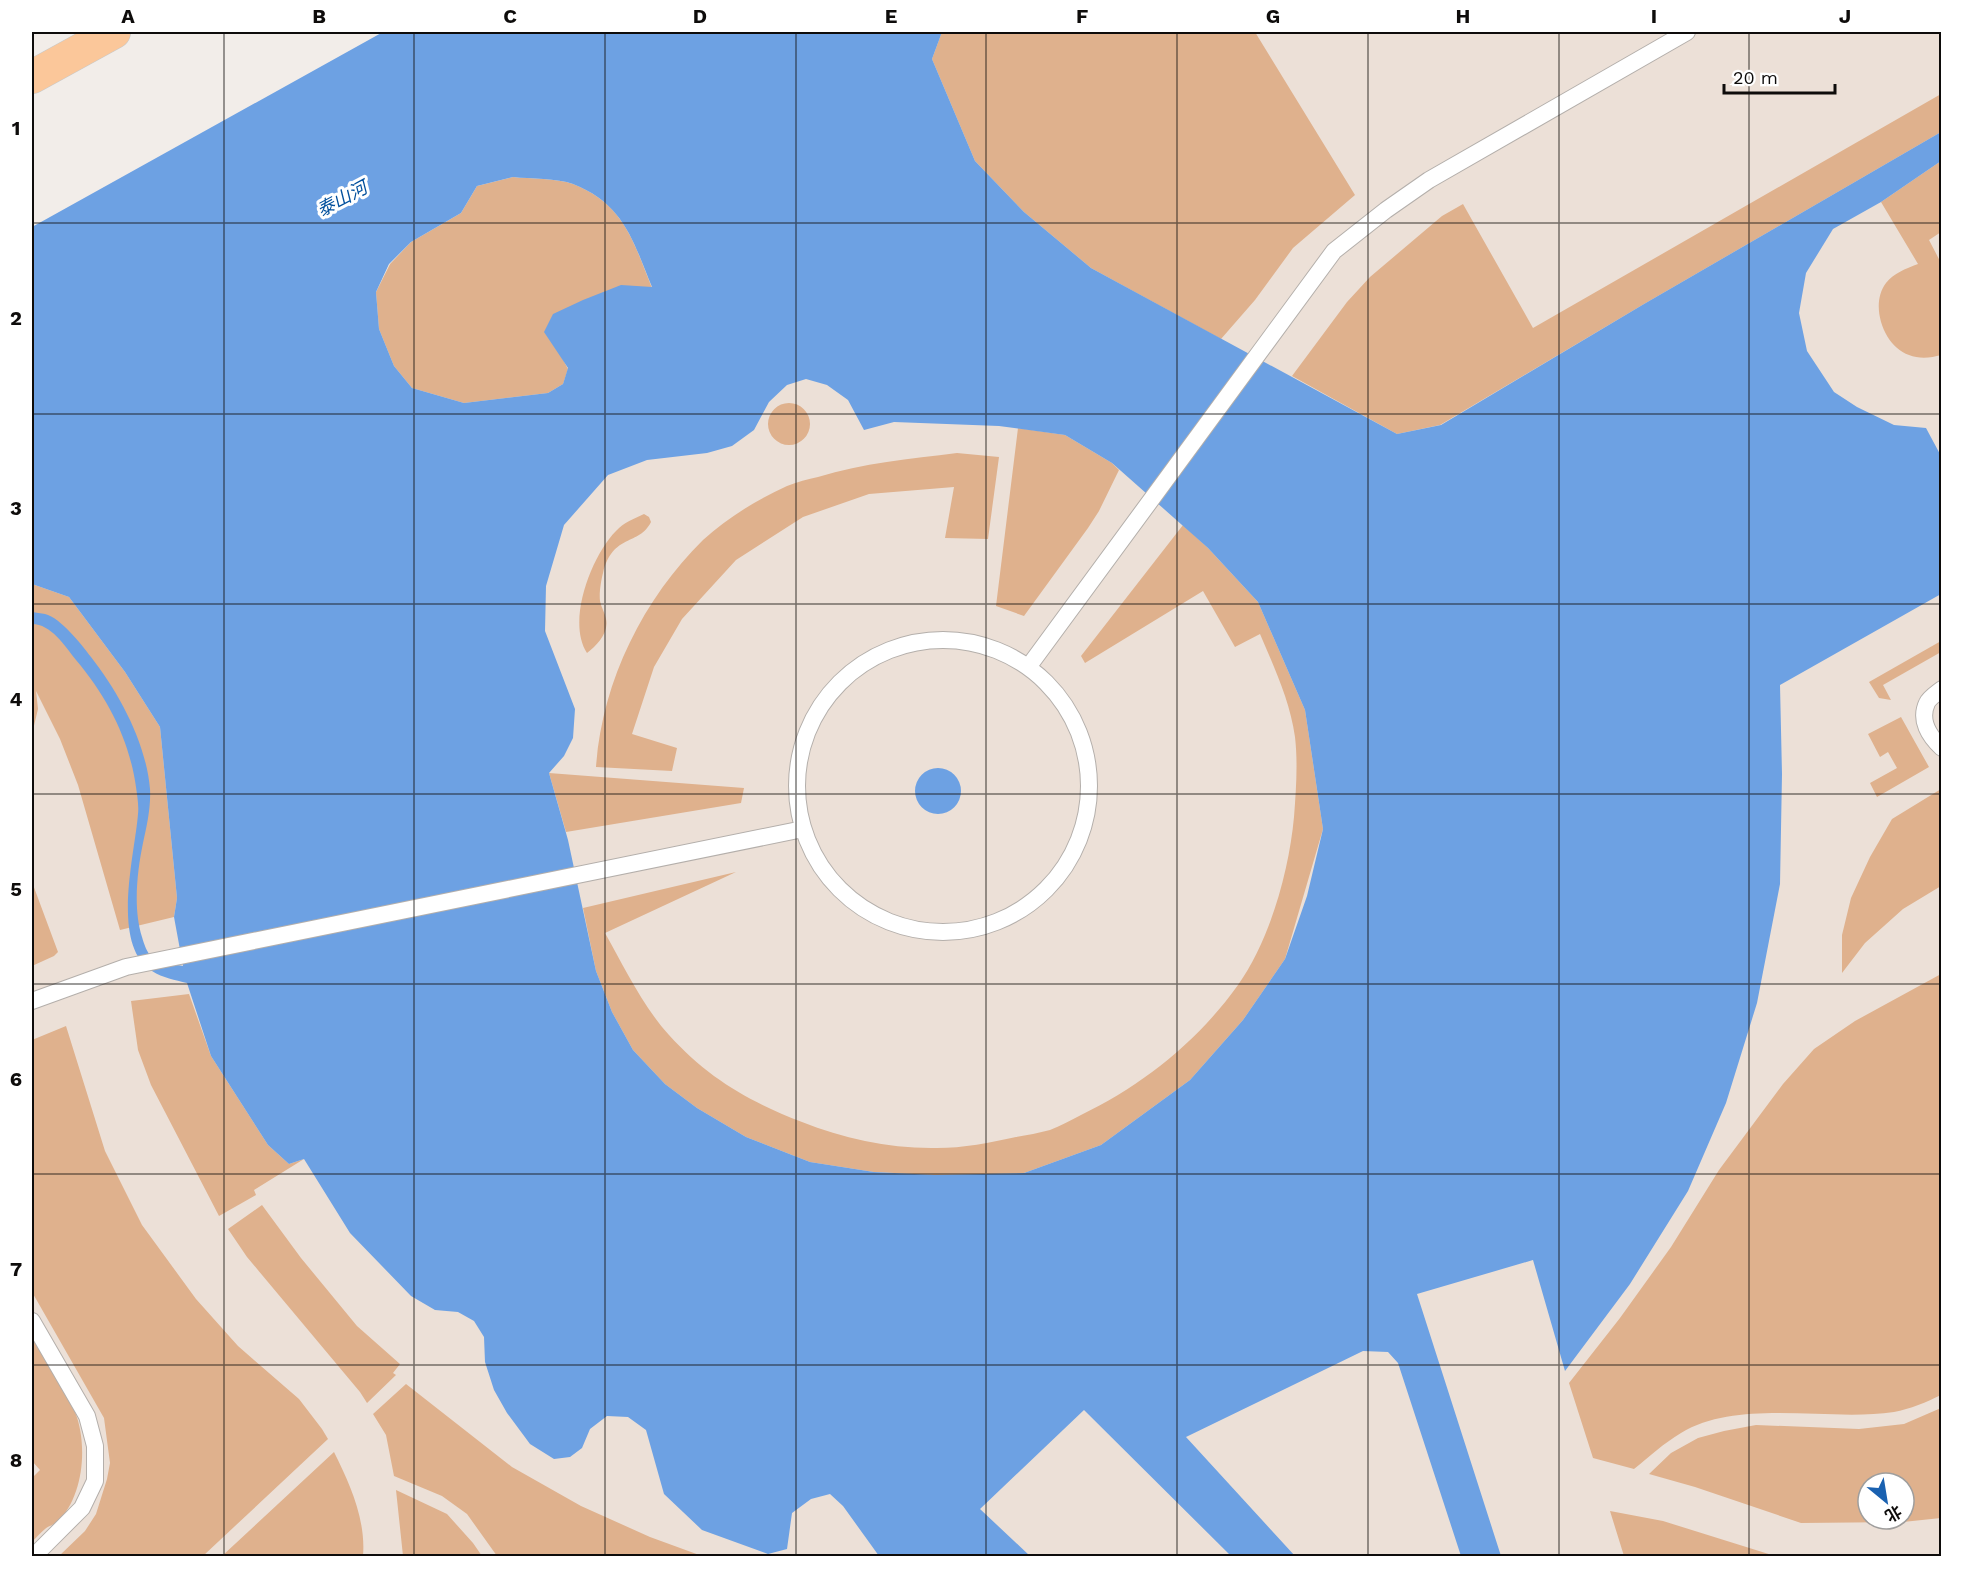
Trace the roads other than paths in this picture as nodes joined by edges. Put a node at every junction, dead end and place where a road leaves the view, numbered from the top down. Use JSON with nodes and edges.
{"nodes":[{"id":1,"x":114,"y":32,"type":"edge"},
{"id":2,"x":1687,"y":32,"type":"edge"},
{"id":3,"x":32,"y":77,"type":"edge"},
{"id":4,"x":1029,"y":666,"type":"junction"},
{"id":5,"x":1941,"y":688,"type":"edge"},
{"id":6,"x":1941,"y":748,"type":"edge"},
{"id":7,"x":803,"y":829,"type":"junction"},
{"id":8,"x":32,"y":1001,"type":"edge"},
{"id":9,"x":32,"y":1321,"type":"edge"},
{"id":10,"x":34,"y":1557,"type":"edge"}],
"edges":[{"from":1,"to":3,"type":"main road"},
{"from":2,"to":4,"type":"lane"},
{"from":4,"to":7,"type":"lane"},
{"from":4,"to":7,"type":"lane"},
{"from":5,"to":6,"type":"lane"},
{"from":7,"to":8,"type":"lane"},
{"from":9,"to":10,"type":"lane"}]}
